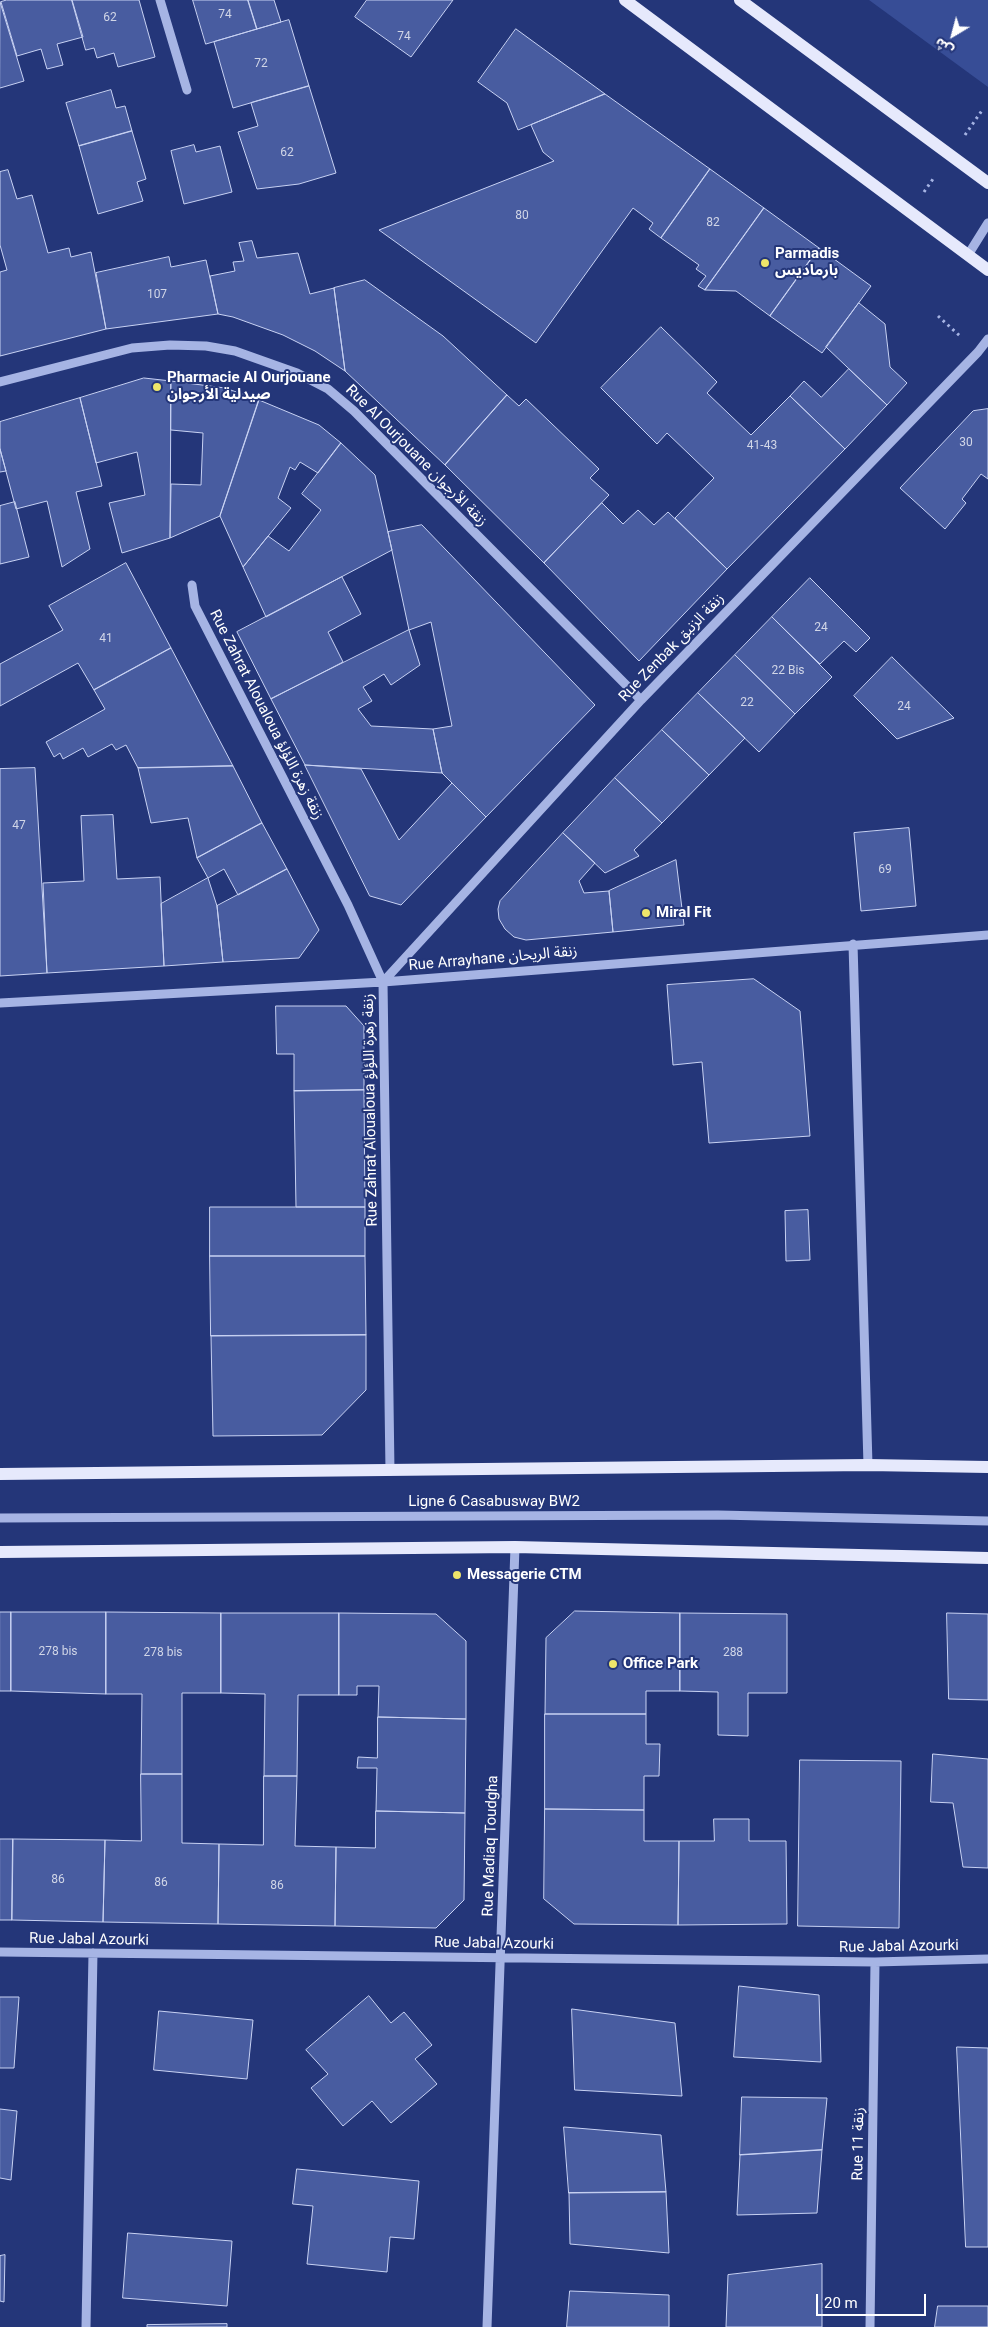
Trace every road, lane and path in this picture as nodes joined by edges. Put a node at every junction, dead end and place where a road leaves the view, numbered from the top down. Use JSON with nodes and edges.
{"nodes":[{"id":1,"x":160,"y":0,"type":"edge"},
{"id":2,"x":625,"y":0,"type":"edge"},
{"id":3,"x":740,"y":0,"type":"edge"},
{"id":4,"x":187,"y":90,"type":"dead end"},
{"id":5,"x":983,"y":109,"type":"dead end"},
{"id":6,"x":963,"y":138,"type":"dead end"},
{"id":7,"x":936,"y":176,"type":"dead end"},
{"id":8,"x":988,"y":183,"type":"edge"},
{"id":9,"x":924,"y":193,"type":"dead end"},
{"id":10,"x":988,"y":223,"type":"edge"},
{"id":11,"x":968,"y":255,"type":"junction"},
{"id":12,"x":988,"y":270,"type":"edge"},
{"id":13,"x":938,"y":316,"type":"dead end"},
{"id":14,"x":962,"y":338,"type":"dead end"},
{"id":15,"x":988,"y":339,"type":"edge"},
{"id":16,"x":0,"y":382,"type":"edge"},
{"id":17,"x":192,"y":585,"type":"dead end"},
{"id":18,"x":640,"y":700,"type":"junction"},
{"id":19,"x":988,"y":934,"type":"edge"},
{"id":20,"x":853,"y":944,"type":"junction"},
{"id":21,"x":383,"y":982,"type":"junction"},
{"id":22,"x":0,"y":1003,"type":"edge"},
{"id":23,"x":868,"y":1465,"type":"junction"},
{"id":24,"x":988,"y":1467,"type":"edge"},
{"id":25,"x":390,"y":1470,"type":"junction"},
{"id":26,"x":0,"y":1474,"type":"edge"},
{"id":27,"x":0,"y":1518,"type":"edge"},
{"id":28,"x":988,"y":1521,"type":"edge"},
{"id":29,"x":515,"y":1547,"type":"junction"},
{"id":30,"x":0,"y":1552,"type":"edge"},
{"id":31,"x":988,"y":1558,"type":"edge"},
{"id":32,"x":0,"y":1952,"type":"edge"},
{"id":33,"x":93,"y":1953,"type":"junction"},
{"id":34,"x":500,"y":1958,"type":"junction"},
{"id":35,"x":988,"y":1959,"type":"edge"},
{"id":36,"x":875,"y":1962,"type":"junction"},
{"id":37,"x":86,"y":2327,"type":"edge"},
{"id":38,"x":487,"y":2327,"type":"edge"},
{"id":39,"x":870,"y":2327,"type":"edge"}],
"edges":[{"from":1,"to":4,"type":"street"},
{"from":2,"to":11,"type":"main road"},
{"from":3,"to":8,"type":"main road"},
{"from":5,"to":6,"type":"path"},
{"from":7,"to":9,"type":"path"},
{"from":10,"to":11,"type":"street"},
{"from":11,"to":12,"type":"main road"},
{"from":13,"to":14,"type":"path"},
{"from":15,"to":18,"type":"street","name":"Rue Zenbak زنقة الزنبق"},
{"from":16,"to":18,"type":"street","name":"Rue Al Ourjouane زنقة الأرجوان"},
{"from":17,"to":21,"type":"street","name":"Rue Zahrat Aloualoua زنقة زهرة اللؤلؤ"},
{"from":18,"to":21,"type":"street","name":"Rue Zenbak زنقة الزنبق"},
{"from":19,"to":20,"type":"street","name":"Rue Arrayhane زنقة الريحان"},
{"from":20,"to":21,"type":"street","name":"Rue Arrayhane زنقة الريحان"},
{"from":20,"to":23,"type":"street"},
{"from":21,"to":22,"type":"street","name":"Rue Arrayhane زنقة الريحان"},
{"from":21,"to":25,"type":"street","name":"Rue Zahrat Aloualoua زنقة زهرة اللؤلؤ"},
{"from":23,"to":24,"type":"main road"},
{"from":23,"to":25,"type":"main road"},
{"from":25,"to":26,"type":"main road"},
{"from":27,"to":28,"type":"street","name":"Ligne 6 Casabusway BW2"},
{"from":29,"to":30,"type":"main road"},
{"from":29,"to":31,"type":"main road"},
{"from":29,"to":34,"type":"street","name":"Rue Madiaq Toudgha"},
{"from":32,"to":33,"type":"street","name":"Rue Jabal Azourki"},
{"from":33,"to":34,"type":"street","name":"Rue Jabal Azourki"},
{"from":33,"to":37,"type":"street"},
{"from":34,"to":36,"type":"street","name":"Rue Jabal Azourki"},
{"from":34,"to":38,"type":"street","name":"Rue Madiaq Toudgha"},
{"from":35,"to":36,"type":"street","name":"Rue Jabal Azourki"},
{"from":36,"to":39,"type":"street","name":"Rue 11 زنقة"}]}
